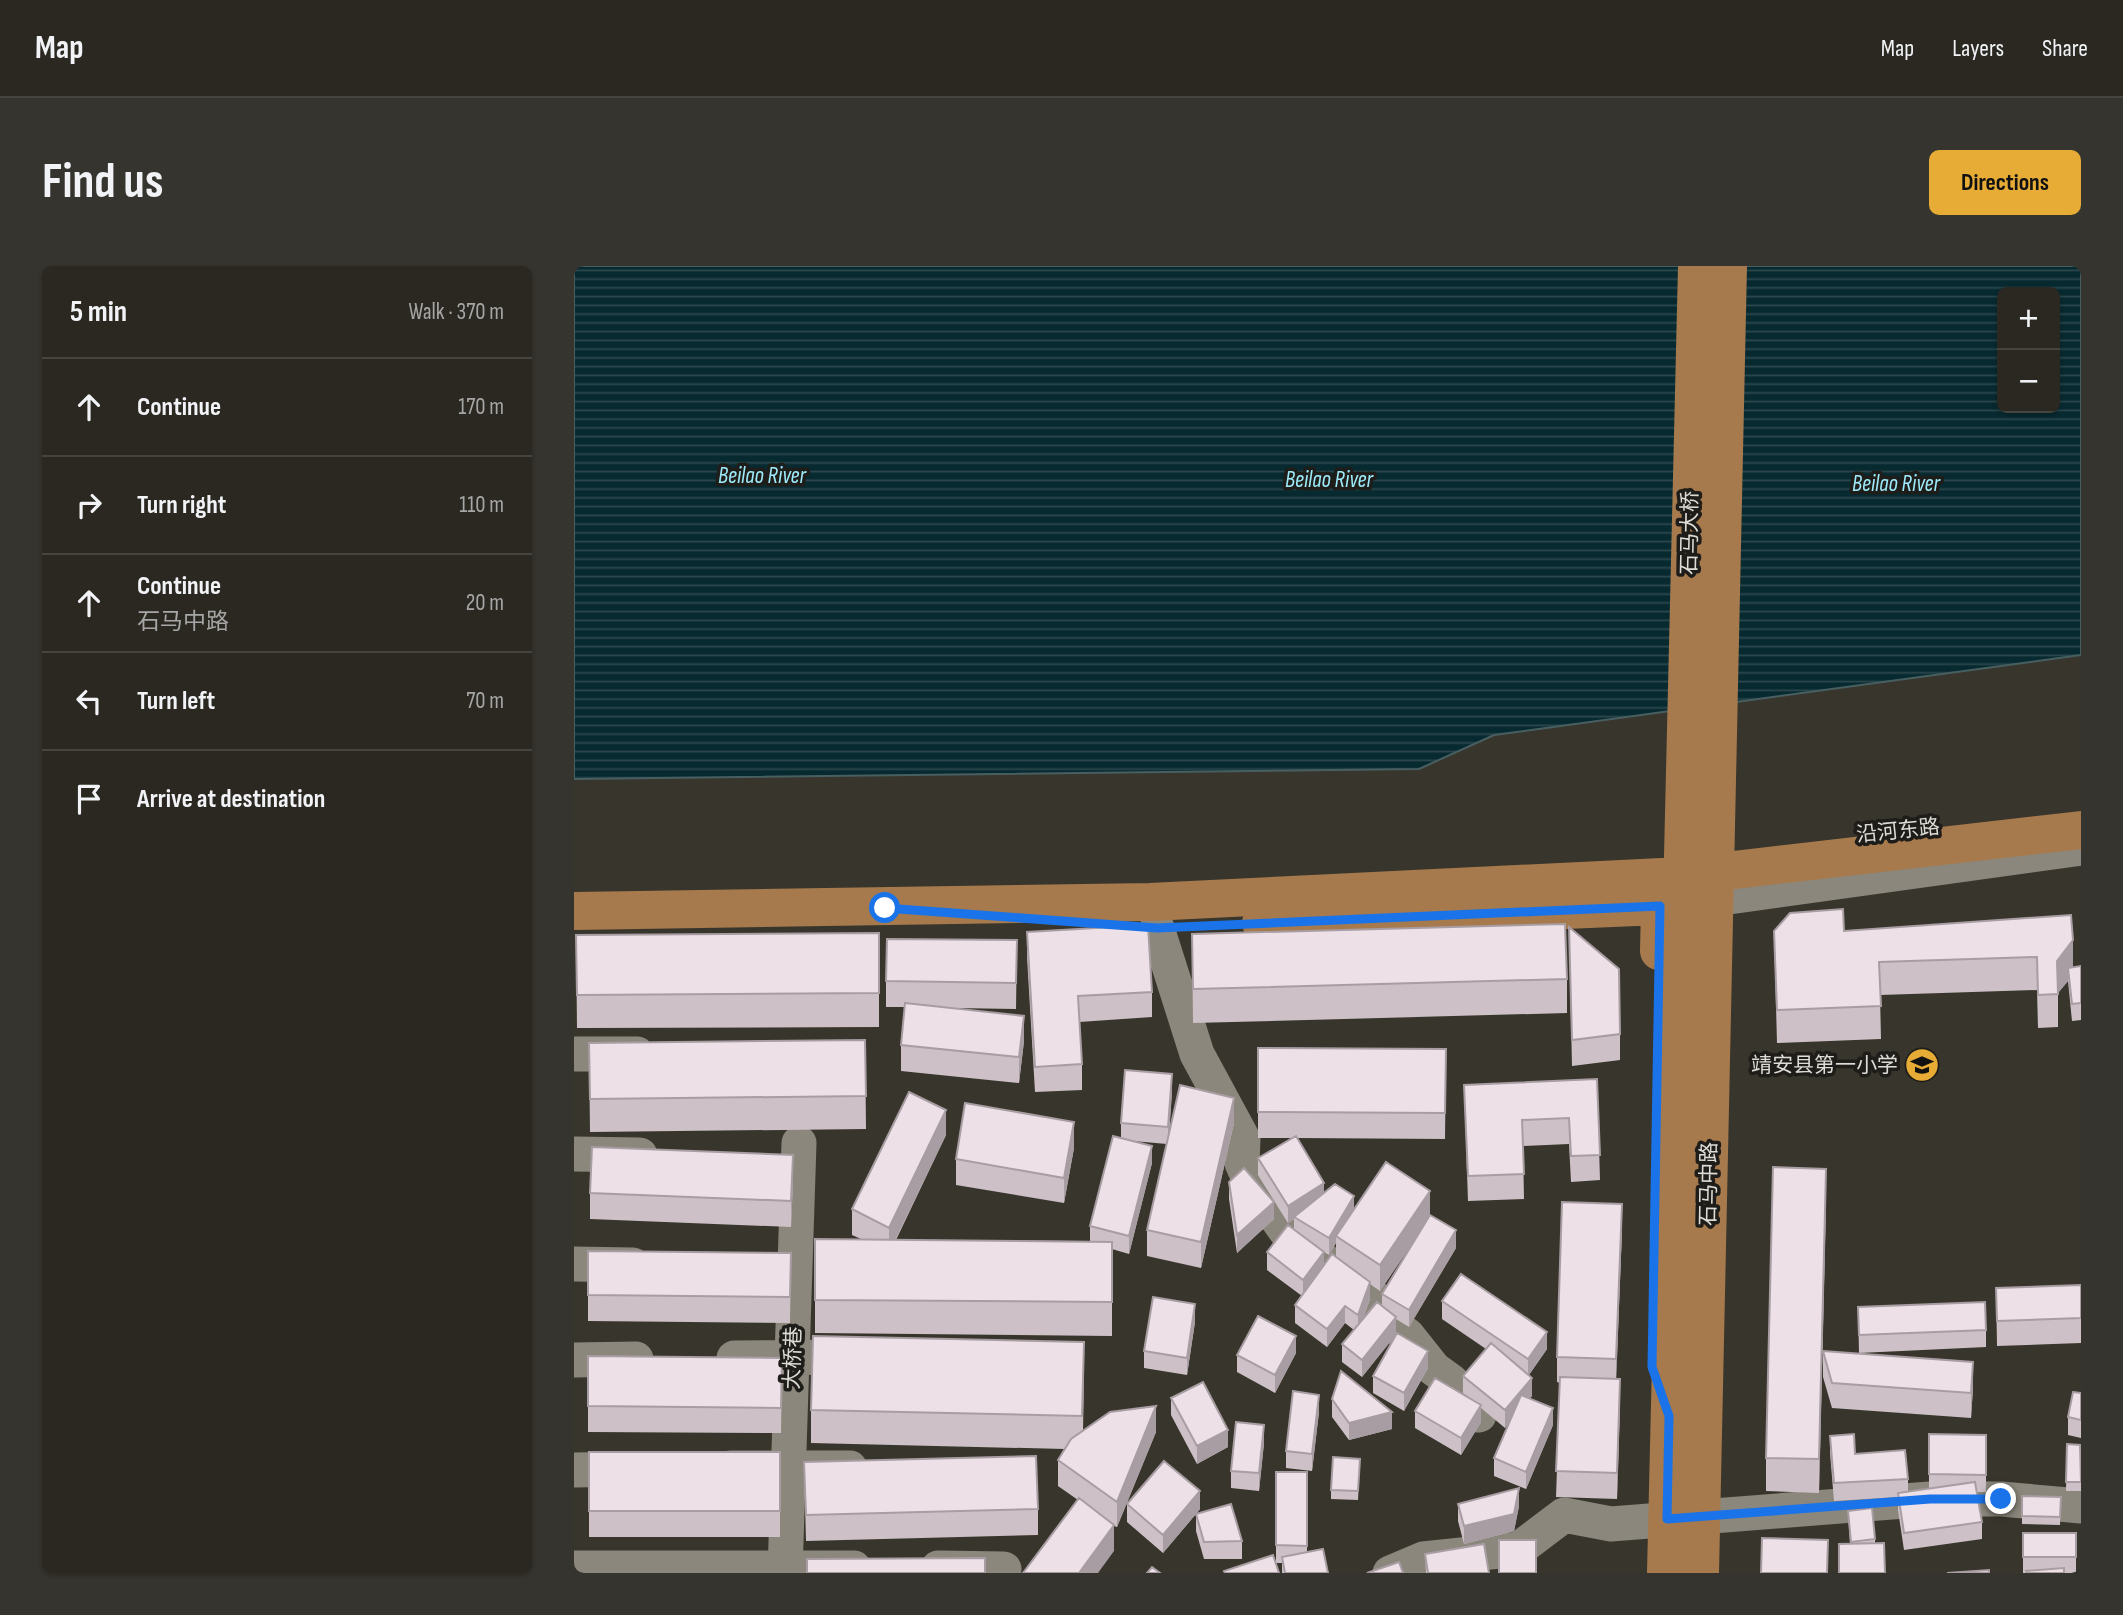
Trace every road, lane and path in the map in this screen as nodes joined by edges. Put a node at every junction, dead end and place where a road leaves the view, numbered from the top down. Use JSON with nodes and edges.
{"nodes":[{"id":1,"x":1697,"y":266,"type":"edge"},
{"id":2,"x":1728,"y":266,"type":"edge"},
{"id":3,"x":1700,"y":797,"type":"junction"},
{"id":4,"x":2076,"y":828,"type":"edge"},
{"id":5,"x":1691,"y":872,"type":"junction"},
{"id":6,"x":885,"y":908,"type":"junction"},
{"id":7,"x":574,"y":911,"type":"edge"},
{"id":8,"x":1157,"y":928,"type":"junction"},
{"id":9,"x":574,"y":1054,"type":"edge"},
{"id":10,"x":670,"y":1054,"type":"edge"},
{"id":11,"x":574,"y":1154,"type":"edge"},
{"id":12,"x":790,"y":1154,"type":"edge"},
{"id":13,"x":667,"y":1156,"type":"edge"},
{"id":14,"x":574,"y":1264,"type":"edge"},
{"id":15,"x":671,"y":1266,"type":"edge"},
{"id":16,"x":888,"y":1357,"type":"edge"},
{"id":17,"x":793,"y":1358,"type":"junction"},
{"id":18,"x":574,"y":1360,"type":"edge"},
{"id":19,"x":1688,"y":1379,"type":"junction"},
{"id":20,"x":1479,"y":1415,"type":"edge"},
{"id":21,"x":1669,"y":1416,"type":"junction"},
{"id":22,"x":886,"y":1467,"type":"edge"},
{"id":23,"x":789,"y":1468,"type":"junction"},
{"id":24,"x":574,"y":1469,"type":"edge"},
{"id":25,"x":2081,"y":1506,"type":"edge"},
{"id":26,"x":1684,"y":1518,"type":"junction"},
{"id":27,"x":574,"y":1568,"type":"edge"},
{"id":28,"x":1004,"y":1569,"type":"dead end"},
{"id":29,"x":785,"y":1570,"type":"edge"},
{"id":30,"x":1390,"y":1573,"type":"edge"},
{"id":31,"x":1666,"y":1573,"type":"edge"},
{"id":32,"x":1700,"y":1573,"type":"edge"}],
"edges":[{"from":1,"to":3,"type":"main road","name":"石马大桥"},
{"from":2,"to":3,"type":"main road","name":"石马大桥"},
{"from":3,"to":5,"type":"main road","name":"石马中路"},
{"from":4,"to":5,"type":"main road"},
{"from":4,"to":5,"type":"street"},
{"from":5,"to":6,"type":"main road"},
{"from":5,"to":8,"type":"main road"},
{"from":5,"to":19,"type":"main road","name":"石马中路"},
{"from":5,"to":21,"type":"main road"},
{"from":6,"to":7,"type":"main road"},
{"from":6,"to":8,"type":"main road"},
{"from":8,"to":20,"type":"street"},
{"from":9,"to":10,"type":"street"},
{"from":11,"to":13,"type":"street"},
{"from":12,"to":17,"type":"street","name":"大桥巷"},
{"from":14,"to":15,"type":"street"},
{"from":16,"to":17,"type":"street"},
{"from":17,"to":18,"type":"street"},
{"from":17,"to":23,"type":"street","name":"大桥巷"},
{"from":19,"to":21,"type":"main road","name":"石马中路"},
{"from":19,"to":26,"type":"main road","name":"石马中路"},
{"from":21,"to":26,"type":"main road","name":"石马中路"},
{"from":22,"to":23,"type":"street"},
{"from":23,"to":24,"type":"street"},
{"from":23,"to":29,"type":"street","name":"大桥巷"},
{"from":25,"to":26,"type":"street"},
{"from":26,"to":30,"type":"street"},
{"from":26,"to":31,"type":"main road","name":"石马中路"},
{"from":26,"to":32,"type":"main road","name":"石马中路"},
{"from":27,"to":29,"type":"street"},
{"from":28,"to":29,"type":"street"}]}
